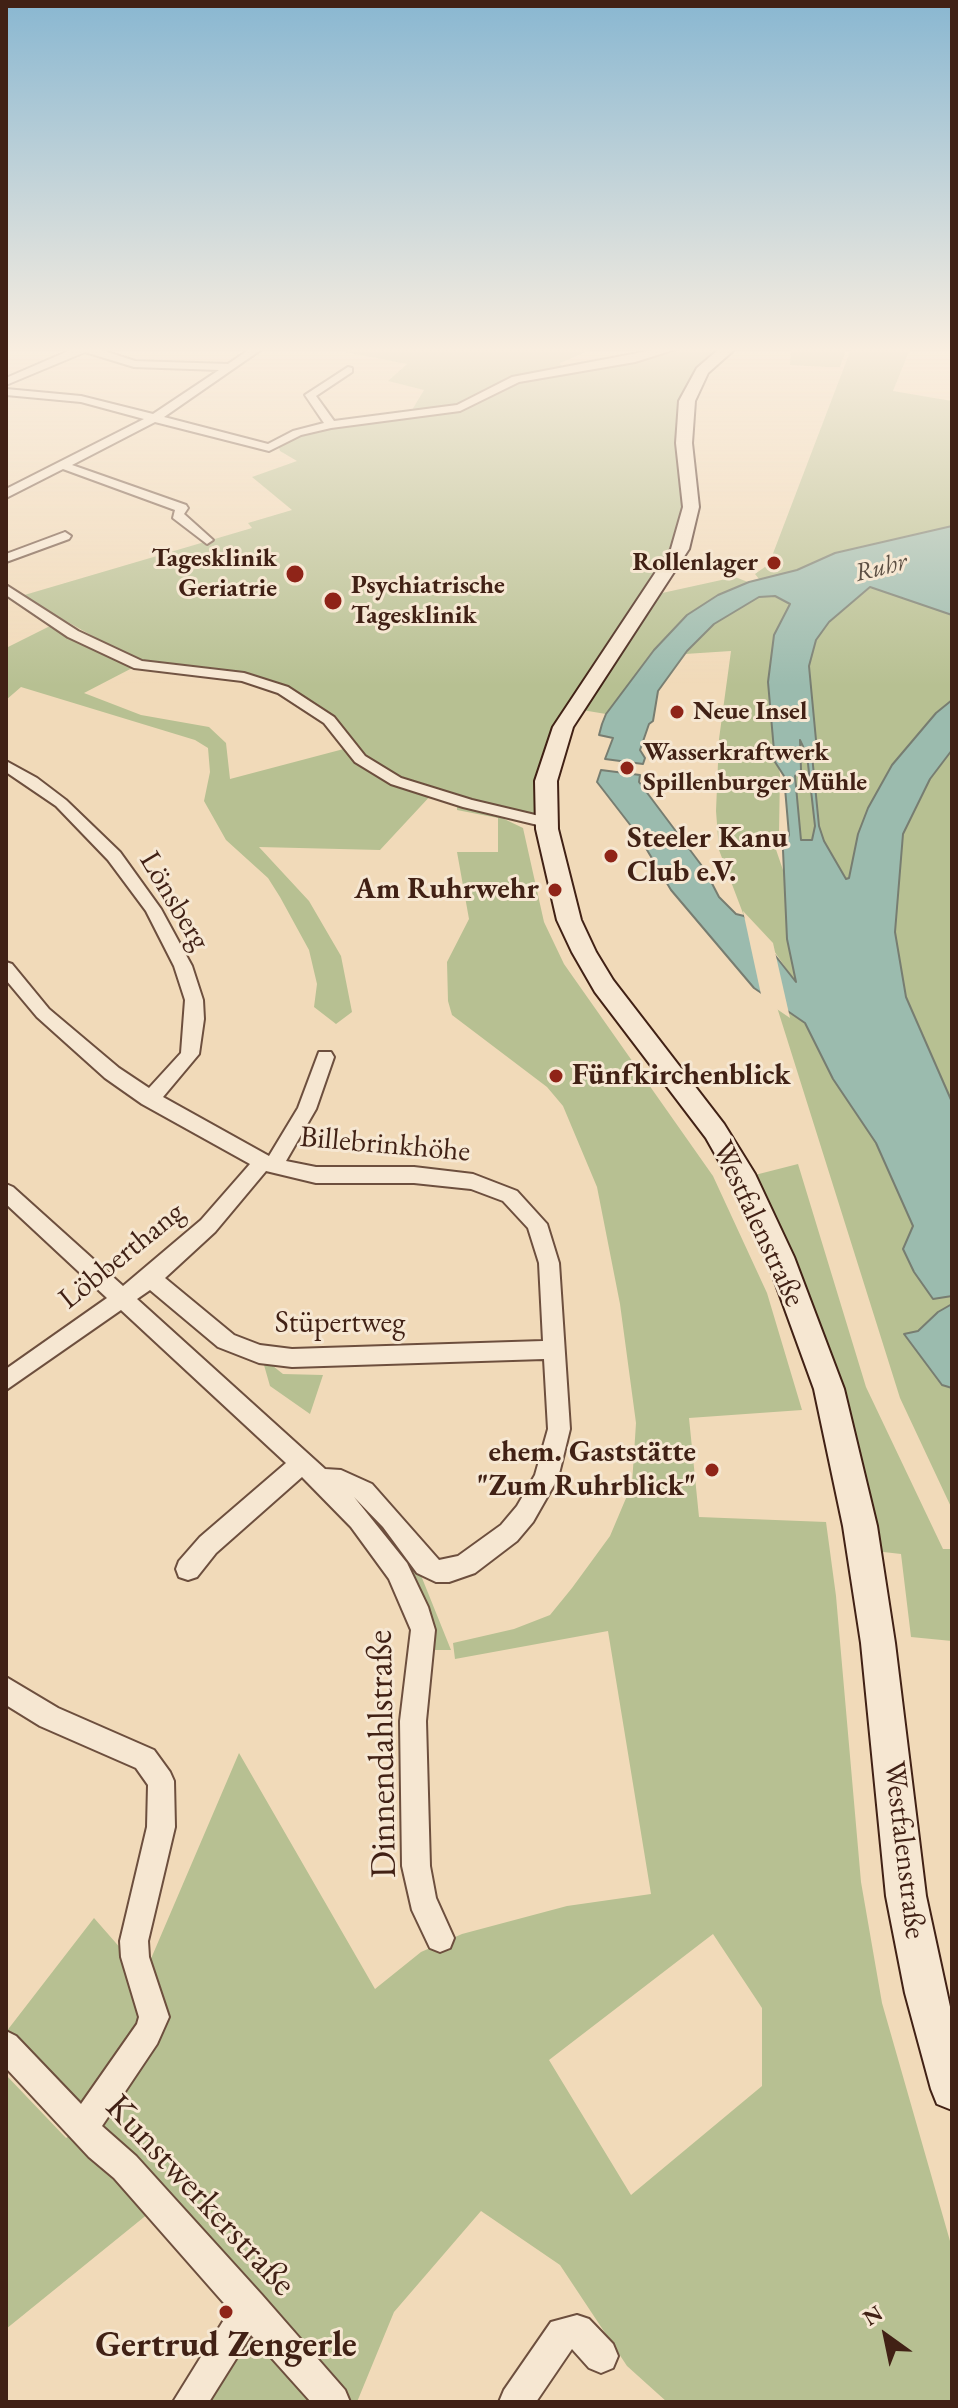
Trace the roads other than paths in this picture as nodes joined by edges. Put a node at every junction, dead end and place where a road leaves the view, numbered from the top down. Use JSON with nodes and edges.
{"nodes":[{"id":1,"x":69,"y":461,"type":"edge"},
{"id":2,"x":686,"y":461,"type":"edge"},
{"id":3,"x":62,"y":465,"type":"junction"},
{"id":4,"x":6,"y":494,"type":"edge"},
{"id":5,"x":65,"y":536,"type":"dead end"},
{"id":6,"x":207,"y":540,"type":"dead end"},
{"id":7,"x":6,"y":558,"type":"edge"},
{"id":8,"x":6,"y":589,"type":"edge"},
{"id":9,"x":6,"y":766,"type":"edge"},
{"id":10,"x":546,"y":822,"type":"junction"},
{"id":11,"x":9,"y":977,"type":"edge"},
{"id":12,"x":325,"y":1057,"type":"dead end"},
{"id":13,"x":149,"y":1099,"type":"junction"},
{"id":14,"x":268,"y":1164,"type":"junction"},
{"id":15,"x":6,"y":1192,"type":"edge"},
{"id":16,"x":151,"y":1278,"type":"junction"},
{"id":17,"x":124,"y":1297,"type":"junction"},
{"id":18,"x":555,"y":1350,"type":"junction"},
{"id":19,"x":6,"y":1381,"type":"edge"},
{"id":20,"x":311,"y":1471,"type":"junction"},
{"id":21,"x":188,"y":1569,"type":"dead end"},
{"id":22,"x":6,"y":1690,"type":"edge"},
{"id":23,"x":440,"y":1938,"type":"dead end"},
{"id":24,"x":6,"y":2046,"type":"edge"},
{"id":25,"x":952,"y":2089,"type":"edge"},
{"id":26,"x":83,"y":2128,"type":"junction"},
{"id":27,"x":250,"y":2307,"type":"junction"},
{"id":28,"x":601,"y":2356,"type":"dead end"},
{"id":29,"x":190,"y":2402,"type":"edge"},
{"id":30,"x":333,"y":2402,"type":"edge"},
{"id":31,"x":516,"y":2402,"type":"edge"}],
"edges":[{"from":1,"to":3,"type":"street"},
{"from":2,"to":10,"type":"main road","name":"Westfalenstraße"},
{"from":3,"to":4,"type":"street"},
{"from":3,"to":6,"type":"street"},
{"from":5,"to":7,"type":"street"},
{"from":8,"to":10,"type":"street"},
{"from":9,"to":13,"type":"street","name":"Lönsberg"},
{"from":10,"to":25,"type":"main road","name":"Westfalenstraße"},
{"from":11,"to":13,"type":"street","name":"Billebrinkhöhe"},
{"from":12,"to":14,"type":"street"},
{"from":13,"to":14,"type":"street","name":"Billebrinkhöhe"},
{"from":14,"to":16,"type":"street","name":"Löbberthang"},
{"from":14,"to":18,"type":"street","name":"Billebrinkhöhe"},
{"from":15,"to":17,"type":"street","name":"Dinnendahlstraße"},
{"from":16,"to":17,"type":"street","name":"Löbberthang"},
{"from":16,"to":18,"type":"street","name":"Stüpertweg"},
{"from":17,"to":19,"type":"street","name":"Löbberthang"},
{"from":17,"to":20,"type":"street","name":"Dinnendahlstraße"},
{"from":18,"to":20,"type":"street","name":"Billebrinkhöhe"},
{"from":20,"to":21,"type":"street"},
{"from":20,"to":23,"type":"street","name":"Dinnendahlstraße"},
{"from":22,"to":26,"type":"street"},
{"from":24,"to":26,"type":"street","name":"Kunstwerkerstraße"},
{"from":26,"to":27,"type":"street","name":"Kunstwerkerstraße"},
{"from":27,"to":29,"type":"street"},
{"from":27,"to":30,"type":"street","name":"Kunstwerkerstraße"},
{"from":28,"to":31,"type":"street"}]}
